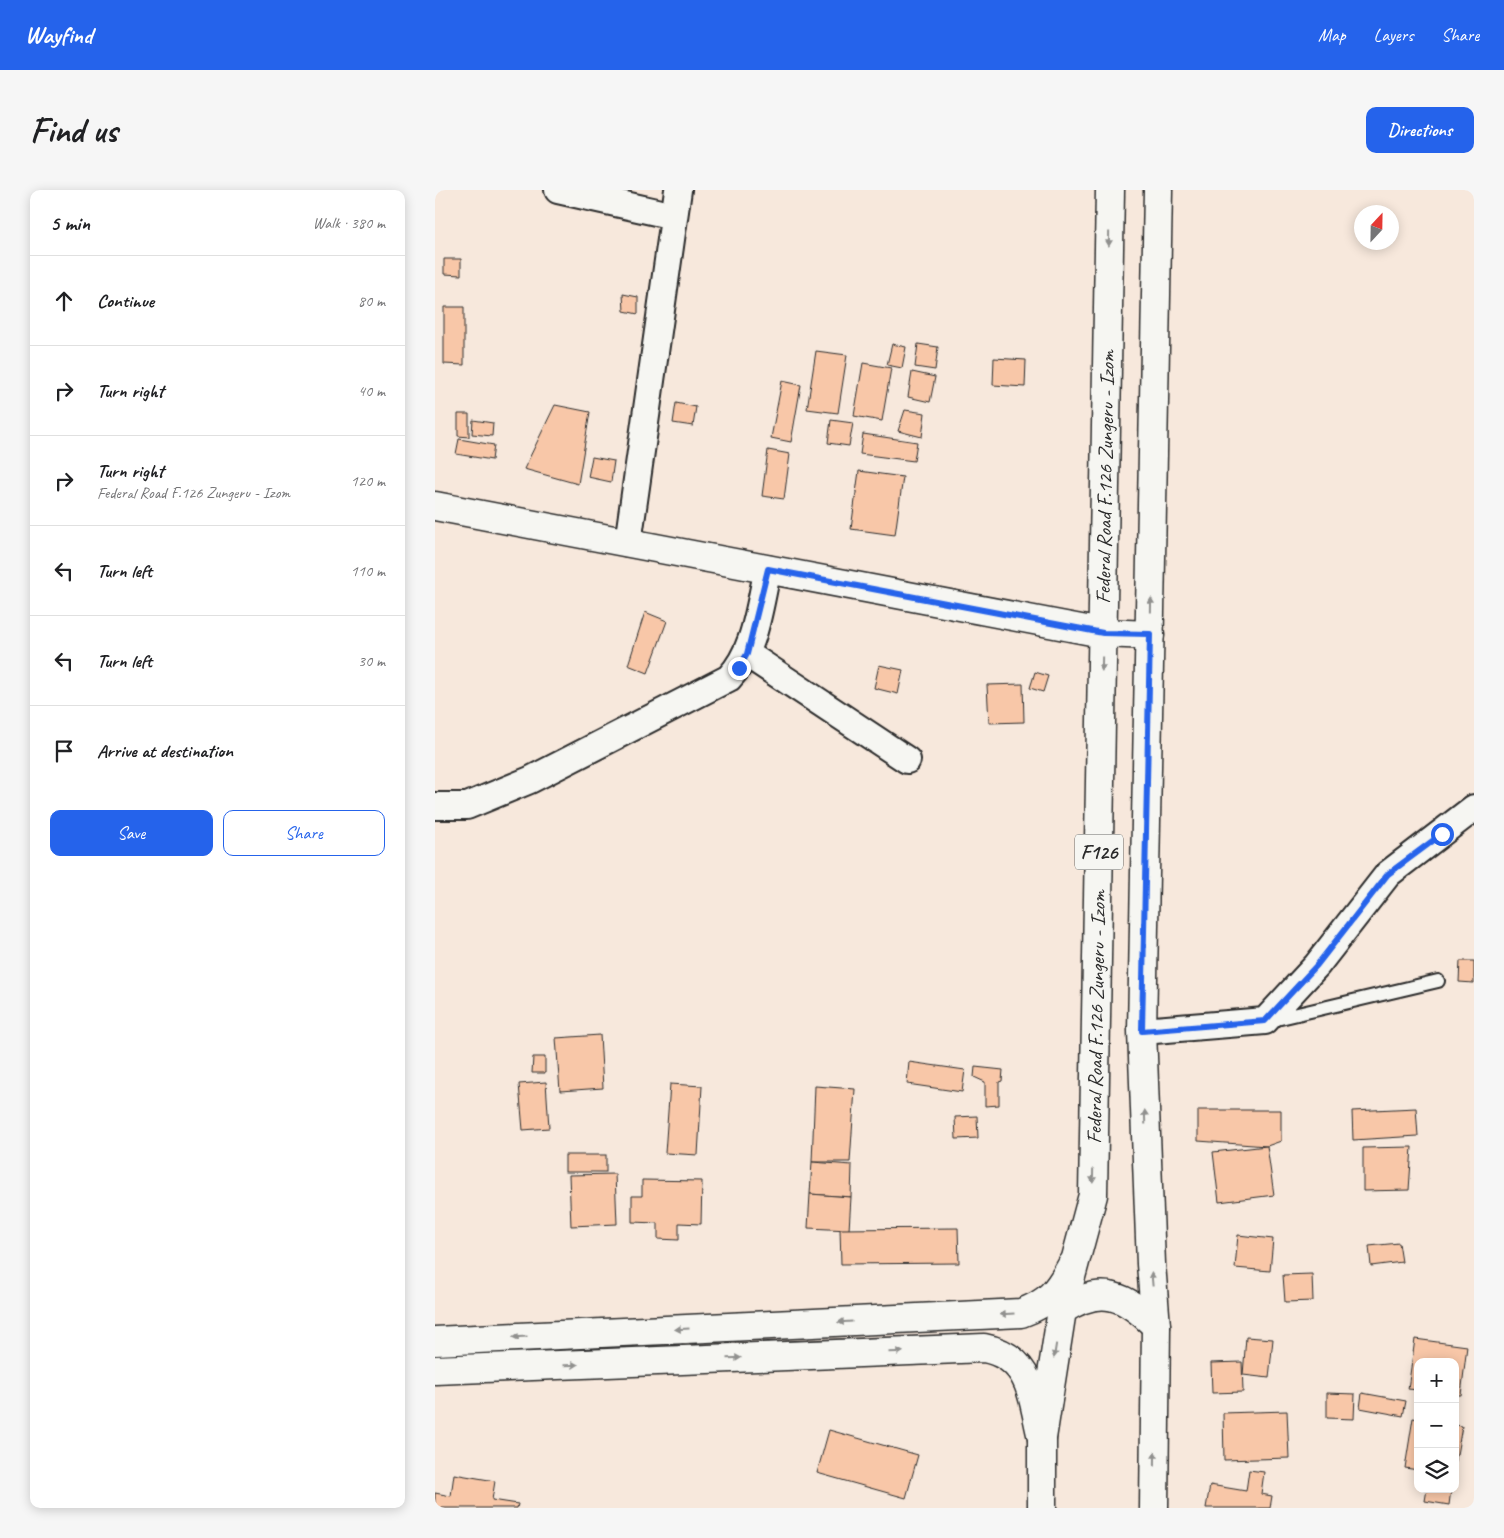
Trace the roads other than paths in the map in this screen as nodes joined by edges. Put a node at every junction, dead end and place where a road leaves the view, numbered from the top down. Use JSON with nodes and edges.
{"nodes":[{"id":1,"x":558,"y":190,"type":"edge"},
{"id":2,"x":678,"y":190,"type":"edge"},
{"id":3,"x":1110,"y":190,"type":"edge"},
{"id":4,"x":1158,"y":190,"type":"edge"},
{"id":5,"x":675,"y":216,"type":"junction"},
{"id":6,"x":435,"y":506,"type":"edge"},
{"id":7,"x":628,"y":543,"type":"junction"},
{"id":8,"x":768,"y":569,"type":"junction"},
{"id":9,"x":1103,"y":633,"type":"junction"},
{"id":10,"x":1150,"y":634,"type":"junction"},
{"id":11,"x":747,"y":654,"type":"junction"},
{"id":12,"x":907,"y":760,"type":"dead end"},
{"id":13,"x":435,"y":806,"type":"edge"},
{"id":14,"x":1474,"y":808,"type":"edge"},
{"id":15,"x":1438,"y":981,"type":"dead end"},
{"id":16,"x":1265,"y":1021,"type":"junction"},
{"id":17,"x":1142,"y":1031,"type":"junction"},
{"id":18,"x":1079,"y":1252,"type":"junction"},
{"id":19,"x":1062,"y":1310,"type":"junction"},
{"id":20,"x":1157,"y":1326,"type":"junction"},
{"id":21,"x":435,"y":1341,"type":"edge"},
{"id":22,"x":435,"y":1370,"type":"edge"},
{"id":23,"x":1042,"y":1438,"type":"junction"},
{"id":24,"x":1159,"y":1502,"type":"edge"},
{"id":25,"x":1042,"y":1508,"type":"edge"}],
"edges":[{"from":1,"to":5,"type":"street"},
{"from":2,"to":5,"type":"street"},
{"from":3,"to":9,"type":"main road","name":"Federal Road F.126 Zungeru - Izom","number":"F126","one_way":true},
{"from":10,"to":4,"type":"main road","number":"F126","one_way":true},
{"from":5,"to":7,"type":"street"},
{"from":6,"to":7,"type":"main road"},
{"from":7,"to":8,"type":"main road"},
{"from":8,"to":9,"type":"main road"},
{"from":8,"to":11,"type":"street"},
{"from":9,"to":10,"type":"main road"},
{"from":9,"to":18,"type":"main road","name":"Federal Road F.126 Zungeru - Izom","number":"F126","one_way":true},
{"from":10,"to":17,"type":"main road","number":"F126"},
{"from":11,"to":12,"type":"street"},
{"from":11,"to":13,"type":"street"},
{"from":14,"to":16,"type":"street"},
{"from":15,"to":16,"type":"lane"},
{"from":16,"to":17,"type":"street"},
{"from":20,"to":17,"type":"main road","number":"F126","one_way":true},
{"from":18,"to":19,"type":"main road","name":"Federal Road F.126 Zungeru - Izom","number":"F126"},
{"from":18,"to":21,"type":"main road","one_way":true},
{"from":19,"to":20,"type":"main road"},
{"from":19,"to":23,"type":"main road","name":"Federal Road F.126 Zungeru - Izom","number":"F126","one_way":true},
{"from":24,"to":20,"type":"main road","number":"F126","one_way":true},
{"from":22,"to":23,"type":"main road","one_way":true},
{"from":23,"to":25,"type":"main road","name":"Federal Road F.126 Zungeru - Izom","number":"F126"}]}
